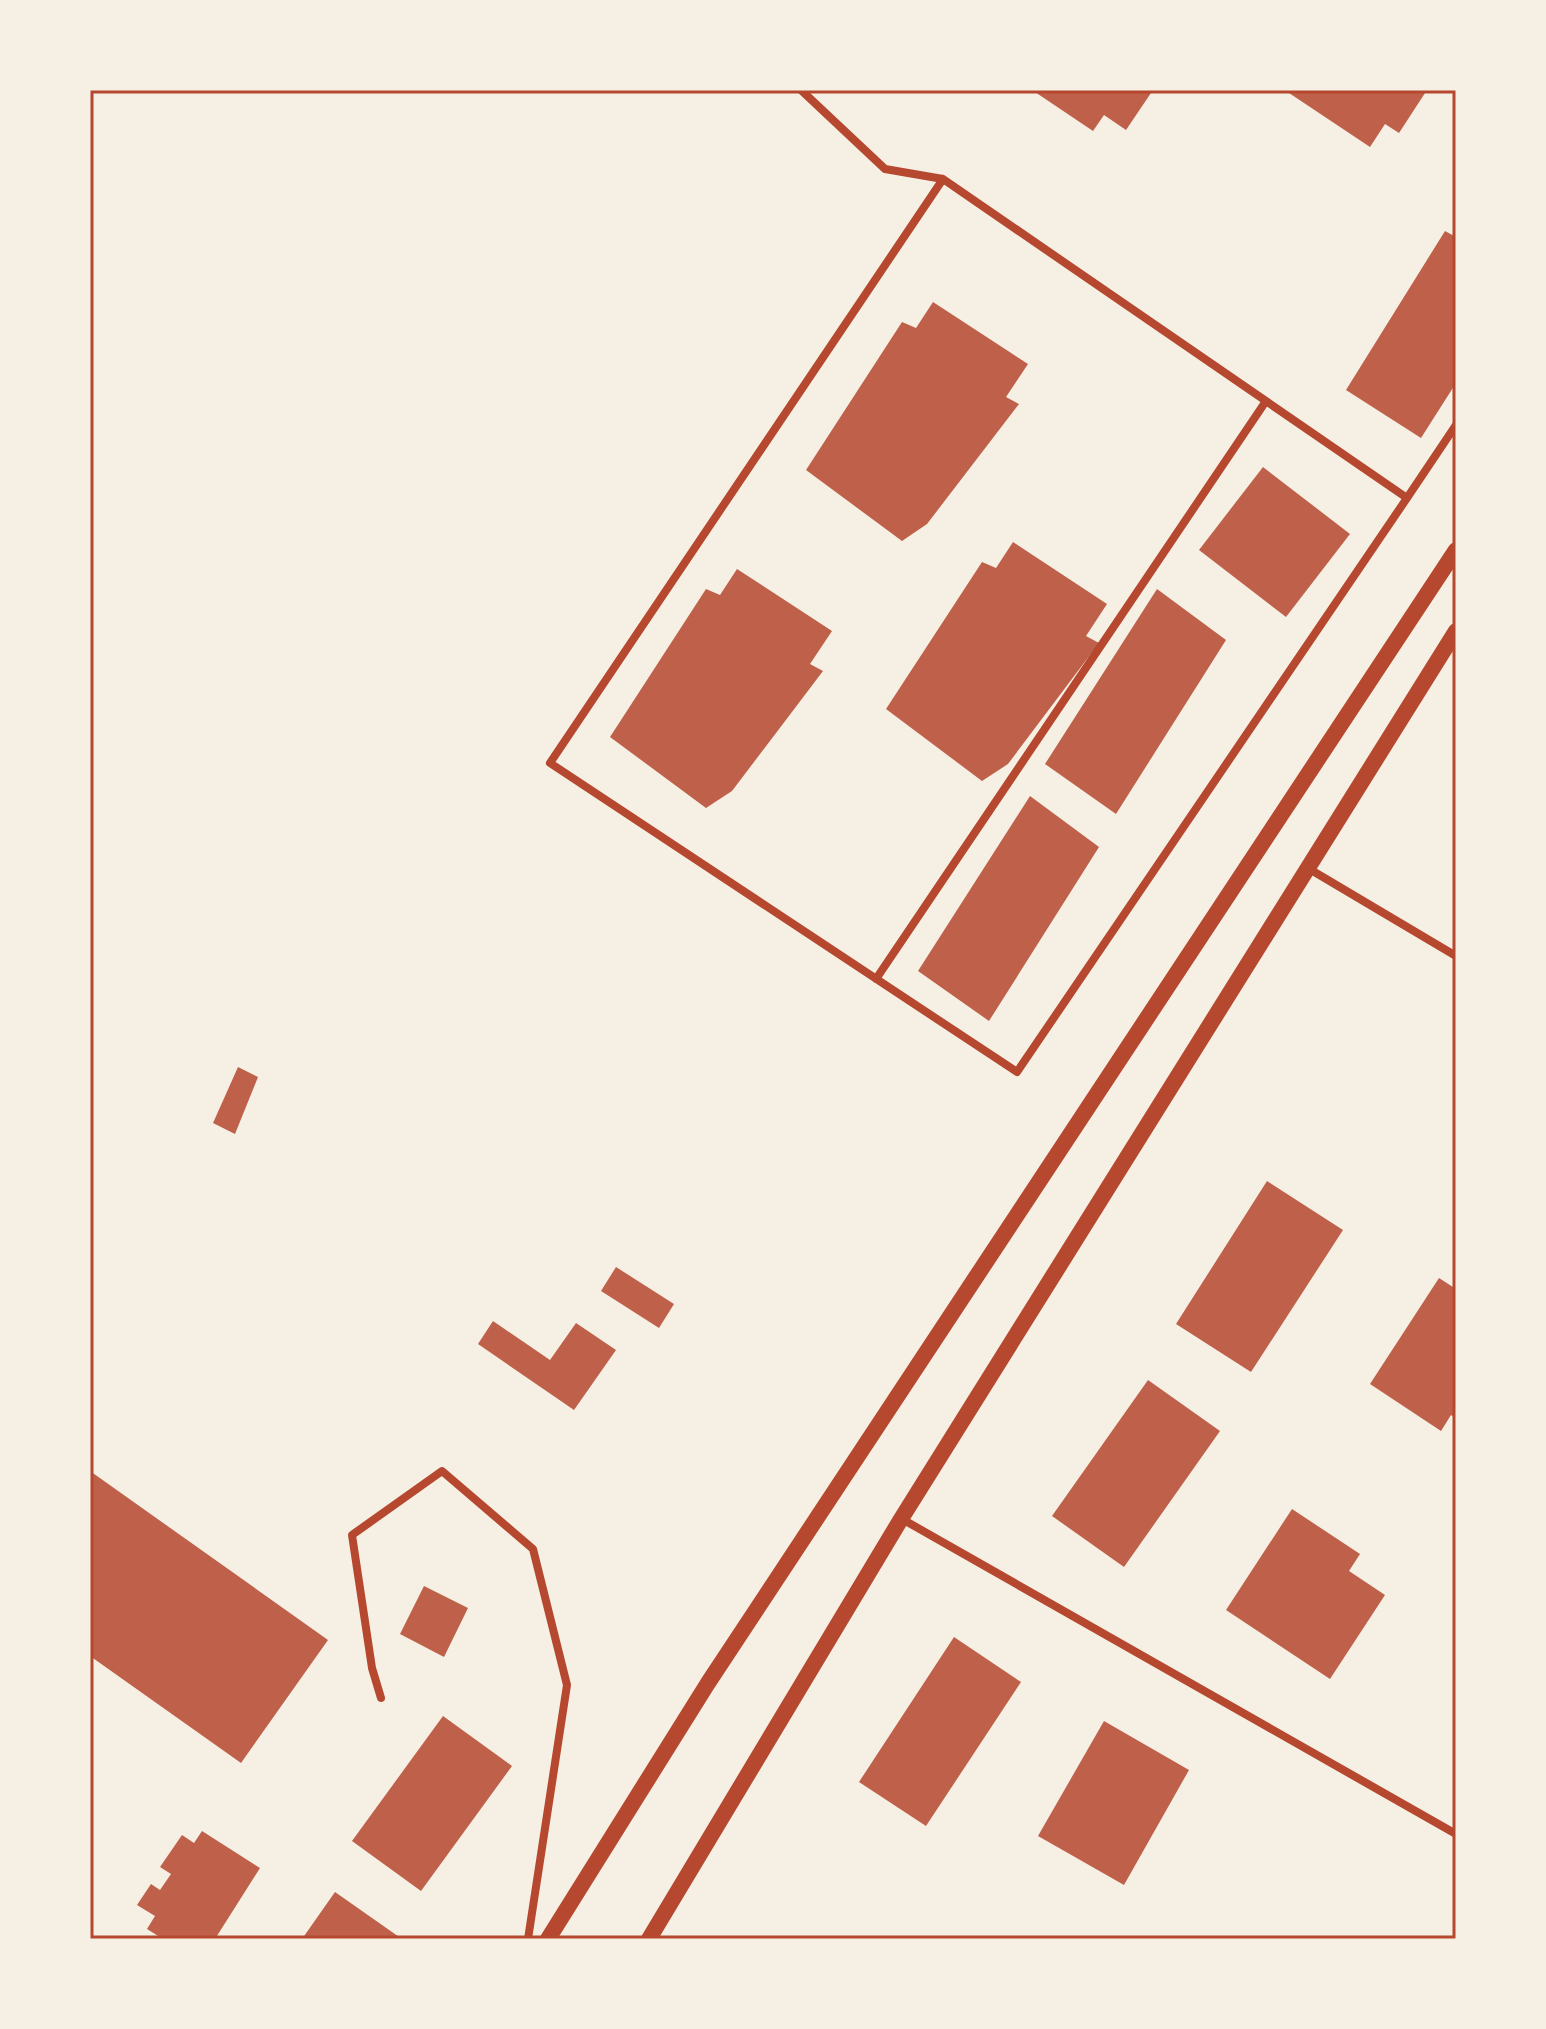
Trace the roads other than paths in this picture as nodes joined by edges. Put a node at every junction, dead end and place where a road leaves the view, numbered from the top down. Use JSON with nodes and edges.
{"nodes":[{"id":1,"x":801,"y":90,"type":"edge"},
{"id":2,"x":943,"y":179,"type":"junction"},
{"id":3,"x":1266,"y":401,"type":"junction"},
{"id":4,"x":1456,"y":425,"type":"edge"},
{"id":5,"x":1407,"y":498,"type":"junction"},
{"id":6,"x":1456,"y":550,"type":"edge"},
{"id":7,"x":1456,"y":631,"type":"edge"},
{"id":8,"x":1306,"y":867,"type":"junction"},
{"id":9,"x":1456,"y":956,"type":"edge"},
{"id":10,"x":876,"y":979,"type":"junction"},
{"id":11,"x":901,"y":1519,"type":"junction"},
{"id":12,"x":381,"y":1698,"type":"dead end"},
{"id":13,"x":1456,"y":1834,"type":"edge"},
{"id":14,"x":528,"y":1939,"type":"edge"},
{"id":15,"x":548,"y":1939,"type":"edge"},
{"id":16,"x":649,"y":1939,"type":"edge"}],
"edges":[{"from":1,"to":2,"type":"street"},
{"from":2,"to":3,"type":"street"},
{"from":2,"to":10,"type":"street"},
{"from":3,"to":5,"type":"street"},
{"from":3,"to":10,"type":"street"},
{"from":4,"to":5,"type":"street"},
{"from":5,"to":10,"type":"street"},
{"from":6,"to":15,"type":"main road"},
{"from":7,"to":8,"type":"main road"},
{"from":8,"to":9,"type":"street"},
{"from":8,"to":11,"type":"main road"},
{"from":11,"to":13,"type":"street"},
{"from":11,"to":16,"type":"main road"},
{"from":12,"to":14,"type":"street"}]}
